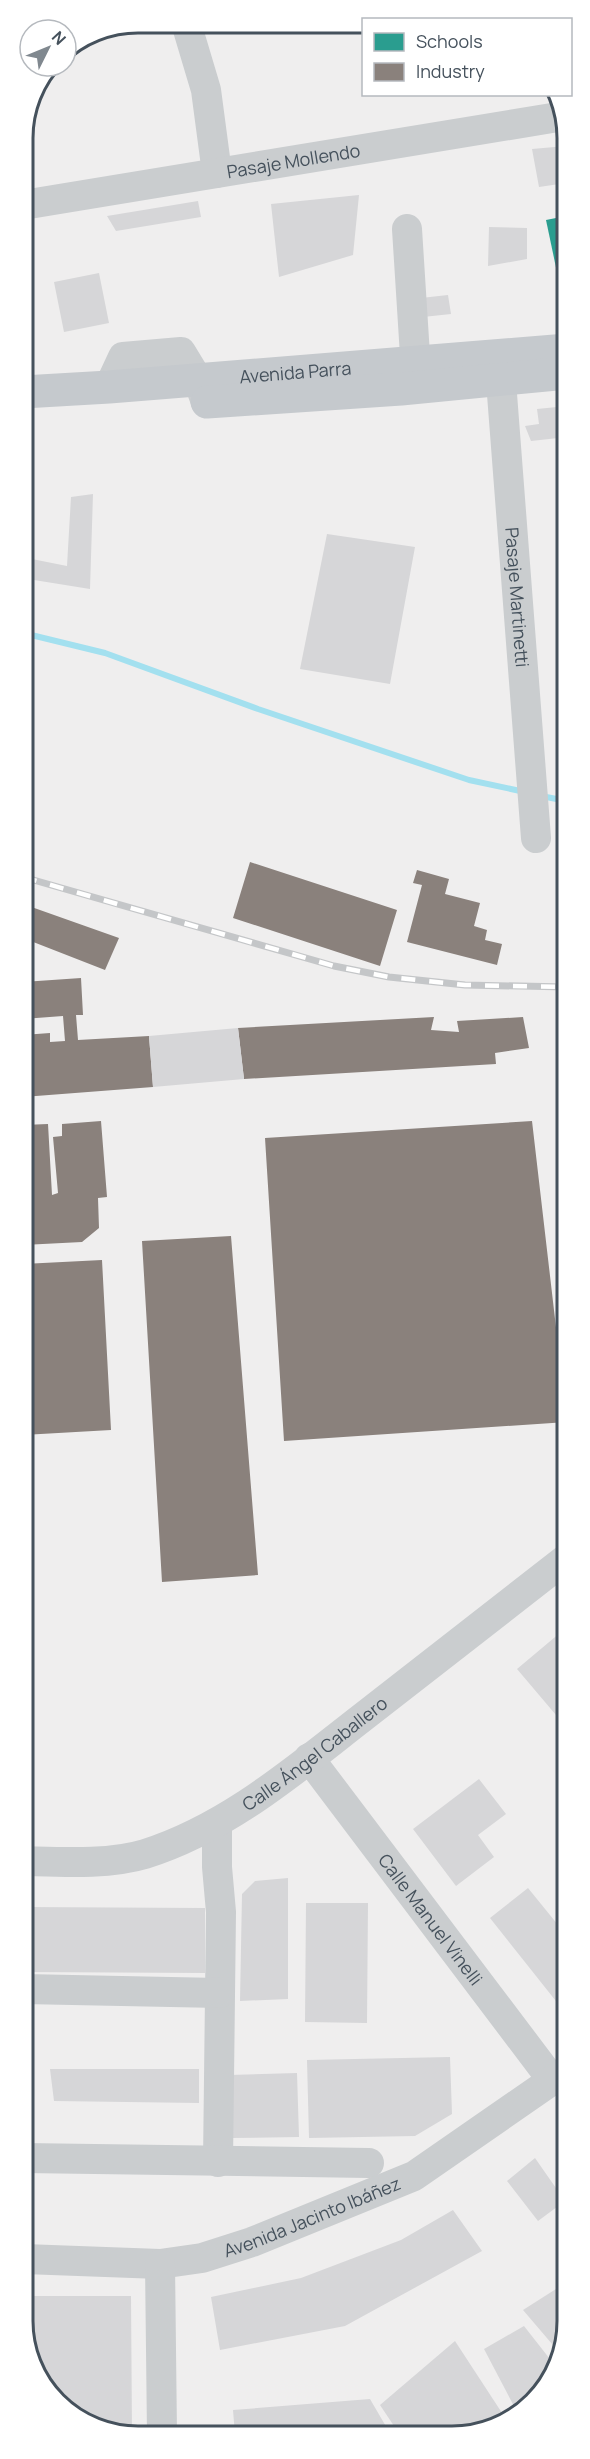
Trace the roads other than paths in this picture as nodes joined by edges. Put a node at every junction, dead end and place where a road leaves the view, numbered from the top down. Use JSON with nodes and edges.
{"nodes":[{"id":1,"x":189,"y":33,"type":"edge"},
{"id":2,"x":555,"y":118,"type":"edge"},
{"id":3,"x":217,"y":173,"type":"junction"},
{"id":4,"x":33,"y":203,"type":"edge"},
{"id":5,"x":408,"y":230,"type":"dead end"},
{"id":6,"x":557,"y":353,"type":"edge"},
{"id":7,"x":500,"y":367,"type":"junction"},
{"id":8,"x":557,"y":373,"type":"edge"},
{"id":9,"x":417,"y":375,"type":"junction"},
{"id":10,"x":33,"y":391,"type":"edge"},
{"id":11,"x":202,"y":391,"type":"junction"},
{"id":12,"x":33,"y":412,"type":"edge"},
{"id":13,"x":535,"y":824,"type":"dead end"},
{"id":14,"x":557,"y":1566,"type":"edge"},
{"id":15,"x":309,"y":1758,"type":"junction"},
{"id":16,"x":217,"y":1823,"type":"junction"},
{"id":17,"x":33,"y":1861,"type":"edge"},
{"id":18,"x":33,"y":1989,"type":"edge"},
{"id":19,"x":220,"y":1994,"type":"junction"},
{"id":20,"x":557,"y":2072,"type":"edge"},
{"id":21,"x":557,"y":2078,"type":"edge"},
{"id":22,"x":33,"y":2158,"type":"edge"},
{"id":23,"x":218,"y":2162,"type":"junction"},
{"id":24,"x":369,"y":2163,"type":"dead end"},
{"id":25,"x":33,"y":2259,"type":"edge"},
{"id":26,"x":160,"y":2264,"type":"junction"},
{"id":27,"x":162,"y":2426,"type":"edge"}],
"edges":[{"from":1,"to":3,"type":"street"},
{"from":2,"to":3,"type":"street","name":"Pasaje Mollendo"},
{"from":3,"to":4,"type":"street","name":"Pasaje Mollendo"},
{"from":5,"to":9,"type":"street"},
{"from":6,"to":7,"type":"main road","name":"Avenida Parra"},
{"from":7,"to":8,"type":"main road","name":"Avenida Parra"},
{"from":7,"to":9,"type":"main road","name":"Avenida Parra"},
{"from":7,"to":13,"type":"street","name":"Pasaje Martinetti"},
{"from":9,"to":11,"type":"main road","name":"Avenida Parra"},
{"from":10,"to":11,"type":"main road","name":"Avenida Parra"},
{"from":11,"to":12,"type":"main road","name":"Avenida Parra"},
{"from":14,"to":15,"type":"street","name":"Calle Ángel Caballero"},
{"from":15,"to":16,"type":"street","name":"Calle Ángel Caballero"},
{"from":15,"to":20,"type":"street","name":"Calle Manuel Vinelli"},
{"from":16,"to":17,"type":"street","name":"Calle Ángel Caballero"},
{"from":16,"to":19,"type":"street"},
{"from":18,"to":19,"type":"street"},
{"from":19,"to":23,"type":"street"},
{"from":21,"to":26,"type":"street","name":"Avenida Jacinto Ibáñez"},
{"from":22,"to":23,"type":"street"},
{"from":23,"to":24,"type":"street"},
{"from":25,"to":26,"type":"street","name":"Avenida Jacinto Ibáñez"},
{"from":26,"to":27,"type":"street"}]}
